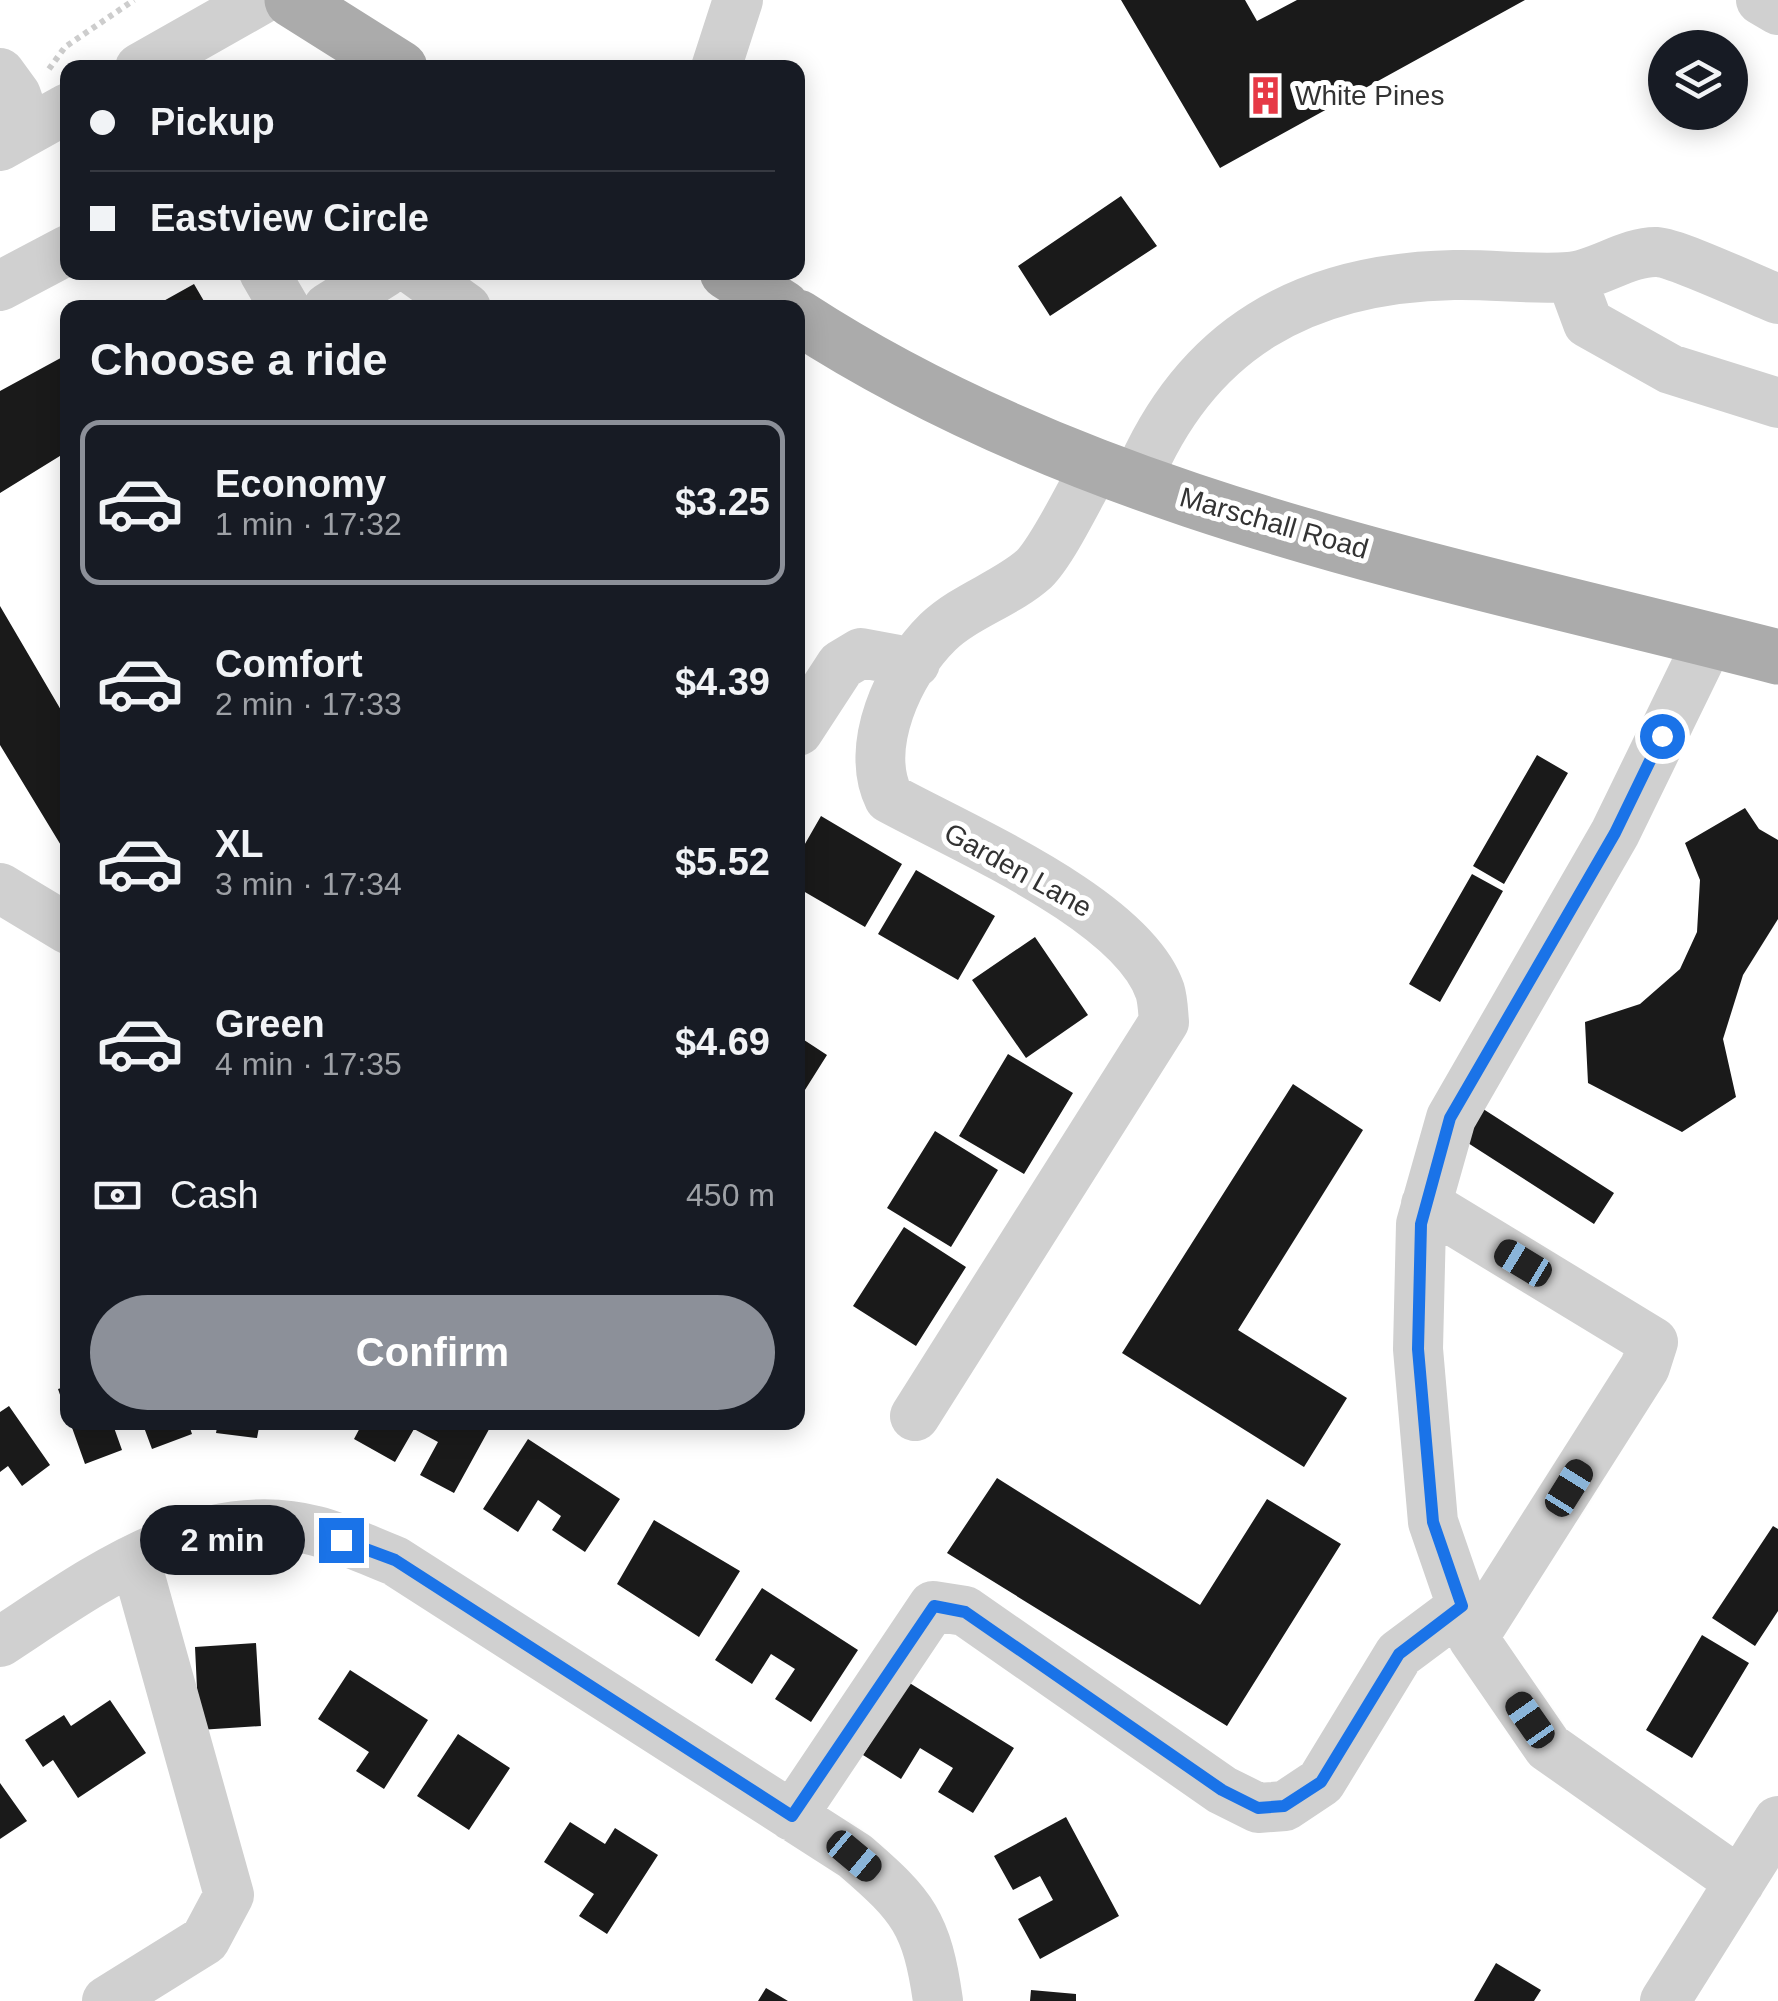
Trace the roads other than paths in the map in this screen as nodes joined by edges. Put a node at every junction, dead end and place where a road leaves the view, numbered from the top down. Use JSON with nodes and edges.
{"nodes":[{"id":1,"x":260,"y":0,"type":"edge"},
{"id":2,"x":292,"y":0,"type":"edge"},
{"id":3,"x":738,"y":0,"type":"edge"},
{"id":4,"x":1761,"y":0,"type":"edge"},
{"id":5,"x":1778,"y":10,"type":"edge"},
{"id":6,"x":154,"y":60,"type":"edge"},
{"id":7,"x":387,"y":60,"type":"edge"},
{"id":8,"x":719,"y":60,"type":"edge"},
{"id":9,"x":60,"y":254,"type":"edge"},
{"id":10,"x":1571,"y":277,"type":"junction"},
{"id":11,"x":739,"y":280,"type":"edge"},
{"id":12,"x":426,"y":281,"type":"edge"},
{"id":13,"x":0,"y":286,"type":"edge"},
{"id":14,"x":1778,"y":299,"type":"edge"},
{"id":15,"x":357,"y":300,"type":"edge"},
{"id":16,"x":771,"y":300,"type":"edge"},
{"id":17,"x":805,"y":322,"type":"edge"},
{"id":18,"x":1778,"y":403,"type":"edge"},
{"id":19,"x":1117,"y":472,"type":"junction"},
{"id":20,"x":1709,"y":640,"type":"junction"},
{"id":21,"x":1778,"y":658,"type":"edge"},
{"id":22,"x":915,"y":663,"type":"junction"},
{"id":23,"x":805,"y":722,"type":"edge"},
{"id":24,"x":0,"y":888,"type":"edge"},
{"id":25,"x":60,"y":924,"type":"edge"},
{"id":26,"x":1426,"y":1204,"type":"junction"},
{"id":27,"x":914,"y":1416,"type":"dead end"},
{"id":28,"x":135,"y":1559,"type":"junction"},
{"id":29,"x":1468,"y":1622,"type":"junction"},
{"id":30,"x":0,"y":1642,"type":"edge"},
{"id":31,"x":792,"y":1816,"type":"junction"},
{"id":32,"x":1778,"y":1821,"type":"edge"},
{"id":33,"x":1740,"y":1882,"type":"junction"},
{"id":34,"x":107,"y":2001,"type":"edge"},
{"id":35,"x":938,"y":2001,"type":"edge"},
{"id":36,"x":1666,"y":2001,"type":"edge"}],
"edges":[{"from":1,"to":6,"type":"street"},
{"from":2,"to":7,"type":"main road"},
{"from":3,"to":8,"type":"street"},
{"from":4,"to":5,"type":"street"},
{"from":9,"to":13,"type":"street"},
{"from":10,"to":14,"type":"street","name":"Garden Lane"},
{"from":10,"to":18,"type":"street"},
{"from":10,"to":19,"type":"street","name":"Garden Lane"},
{"from":11,"to":16,"type":"main road"},
{"from":12,"to":15,"type":"street"},
{"from":17,"to":19,"type":"main road","name":"Marschall Road"},
{"from":19,"to":20,"type":"main road","name":"Marschall Road"},
{"from":19,"to":22,"type":"street","name":"Garden Lane"},
{"from":20,"to":21,"type":"main road","name":"Marschall Road"},
{"from":20,"to":26,"type":"street"},
{"from":22,"to":23,"type":"street"},
{"from":22,"to":27,"type":"street","name":"Garden Lane"},
{"from":24,"to":25,"type":"street"},
{"from":26,"to":29,"type":"street"},
{"from":26,"to":29,"type":"street"},
{"from":28,"to":30,"type":"street"},
{"from":28,"to":31,"type":"street"},
{"from":28,"to":34,"type":"street"},
{"from":29,"to":31,"type":"street"},
{"from":29,"to":33,"type":"street"},
{"from":31,"to":35,"type":"street"},
{"from":32,"to":33,"type":"street"},
{"from":33,"to":36,"type":"street"}]}
